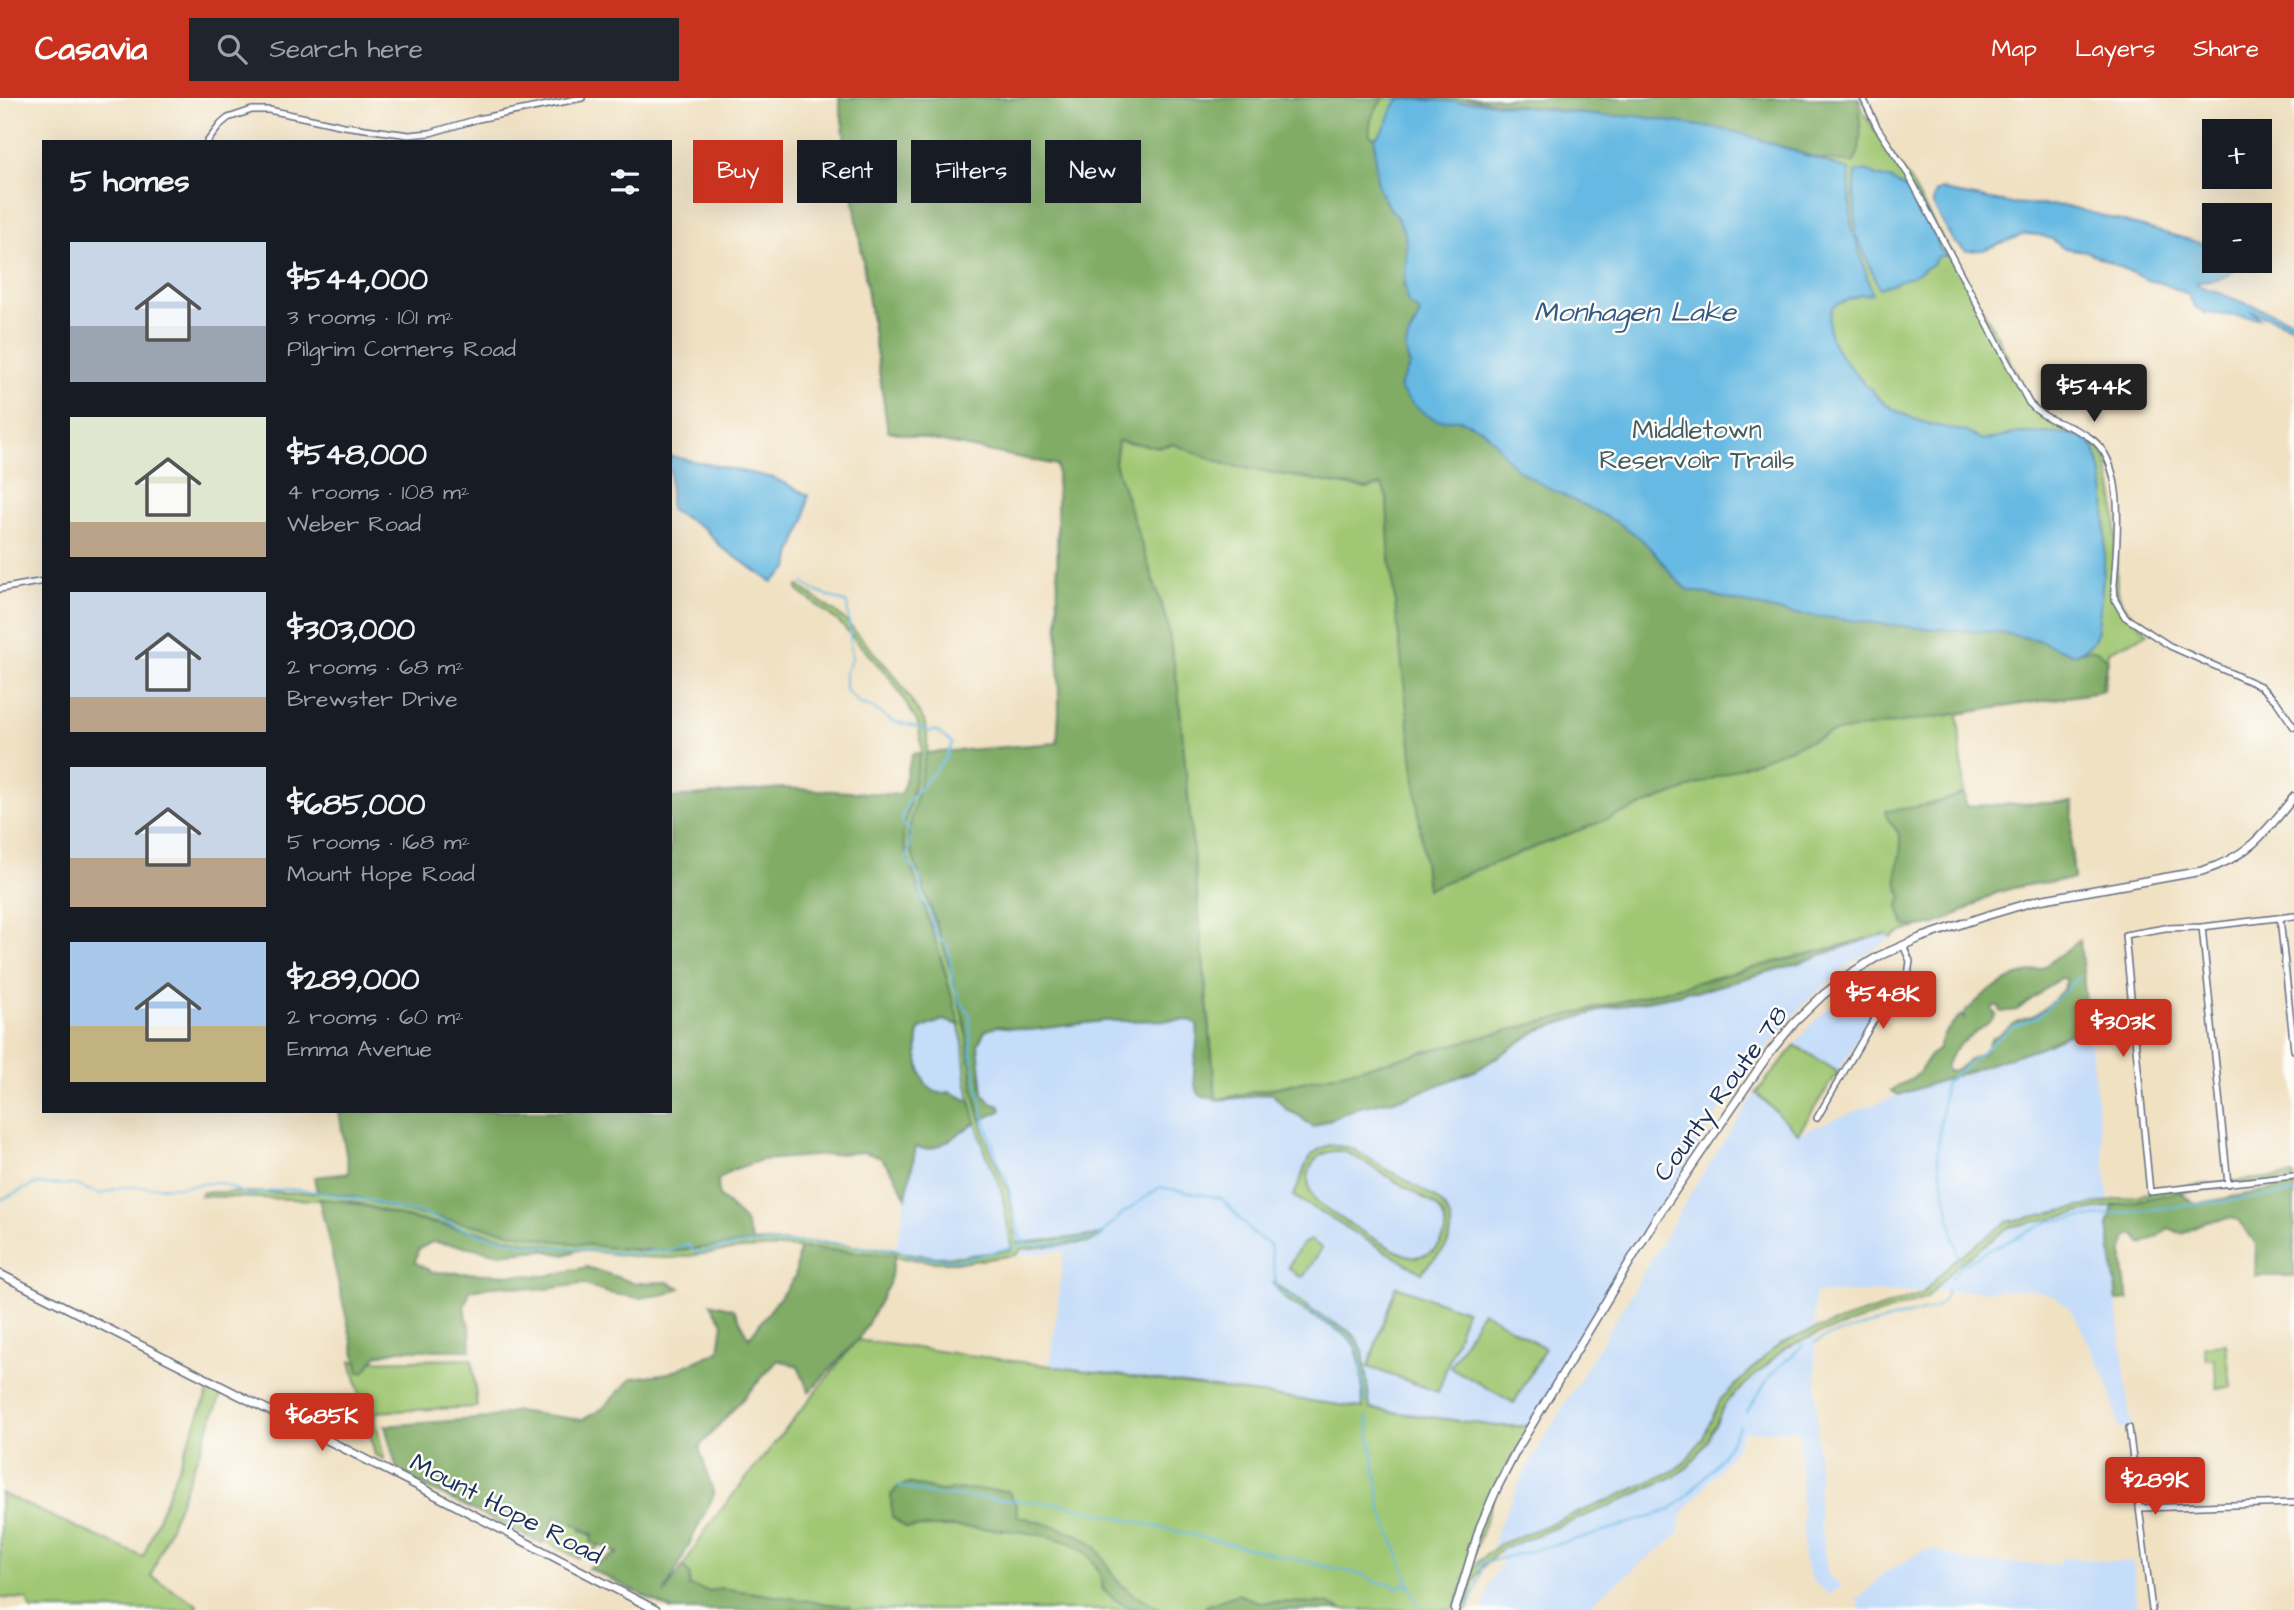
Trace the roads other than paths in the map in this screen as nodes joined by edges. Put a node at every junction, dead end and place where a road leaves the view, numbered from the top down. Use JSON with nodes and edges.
{"nodes":[{"id":1,"x":582,"y":98,"type":"edge"},
{"id":2,"x":1863,"y":98,"type":"edge"},
{"id":3,"x":209,"y":140,"type":"edge"},
{"id":4,"x":42,"y":581,"type":"edge"},
{"id":5,"x":0,"y":589,"type":"edge"},
{"id":6,"x":2294,"y":727,"type":"edge"},
{"id":7,"x":2294,"y":797,"type":"edge"},
{"id":8,"x":2294,"y":916,"type":"edge"},
{"id":9,"x":2280,"y":918,"type":"junction"},
{"id":10,"x":2202,"y":927,"type":"junction"},
{"id":11,"x":1903,"y":945,"type":"junction"},
{"id":12,"x":2294,"y":1050,"type":"edge"},
{"id":13,"x":1817,"y":1118,"type":"dead end"},
{"id":14,"x":2294,"y":1176,"type":"edge"},
{"id":15,"x":2228,"y":1184,"type":"junction"},
{"id":16,"x":0,"y":1274,"type":"edge"},
{"id":17,"x":2129,"y":1428,"type":"dead end"},
{"id":18,"x":2294,"y":1503,"type":"edge"},
{"id":19,"x":2140,"y":1508,"type":"junction"},
{"id":20,"x":641,"y":1607,"type":"edge"},
{"id":21,"x":656,"y":1610,"type":"edge"},
{"id":22,"x":1455,"y":1610,"type":"edge"},
{"id":23,"x":2152,"y":1610,"type":"edge"}],
"edges":[{"from":1,"to":3,"type":"street"},
{"from":2,"to":6,"type":"street"},
{"from":4,"to":5,"type":"street"},
{"from":7,"to":11,"type":"street","name":"County Route 78"},
{"from":8,"to":9,"type":"street"},
{"from":9,"to":10,"type":"street"},
{"from":9,"to":12,"type":"street"},
{"from":10,"to":15,"type":"street"},
{"from":10,"to":15,"type":"street"},
{"from":11,"to":13,"type":"street"},
{"from":11,"to":22,"type":"street","name":"County Route 78"},
{"from":14,"to":15,"type":"street"},
{"from":16,"to":20,"type":"street","name":"Mount Hope Road"},
{"from":17,"to":19,"type":"street"},
{"from":18,"to":19,"type":"street"},
{"from":19,"to":23,"type":"street"},
{"from":20,"to":21,"type":"street","name":"Mount Hope Road"}]}
